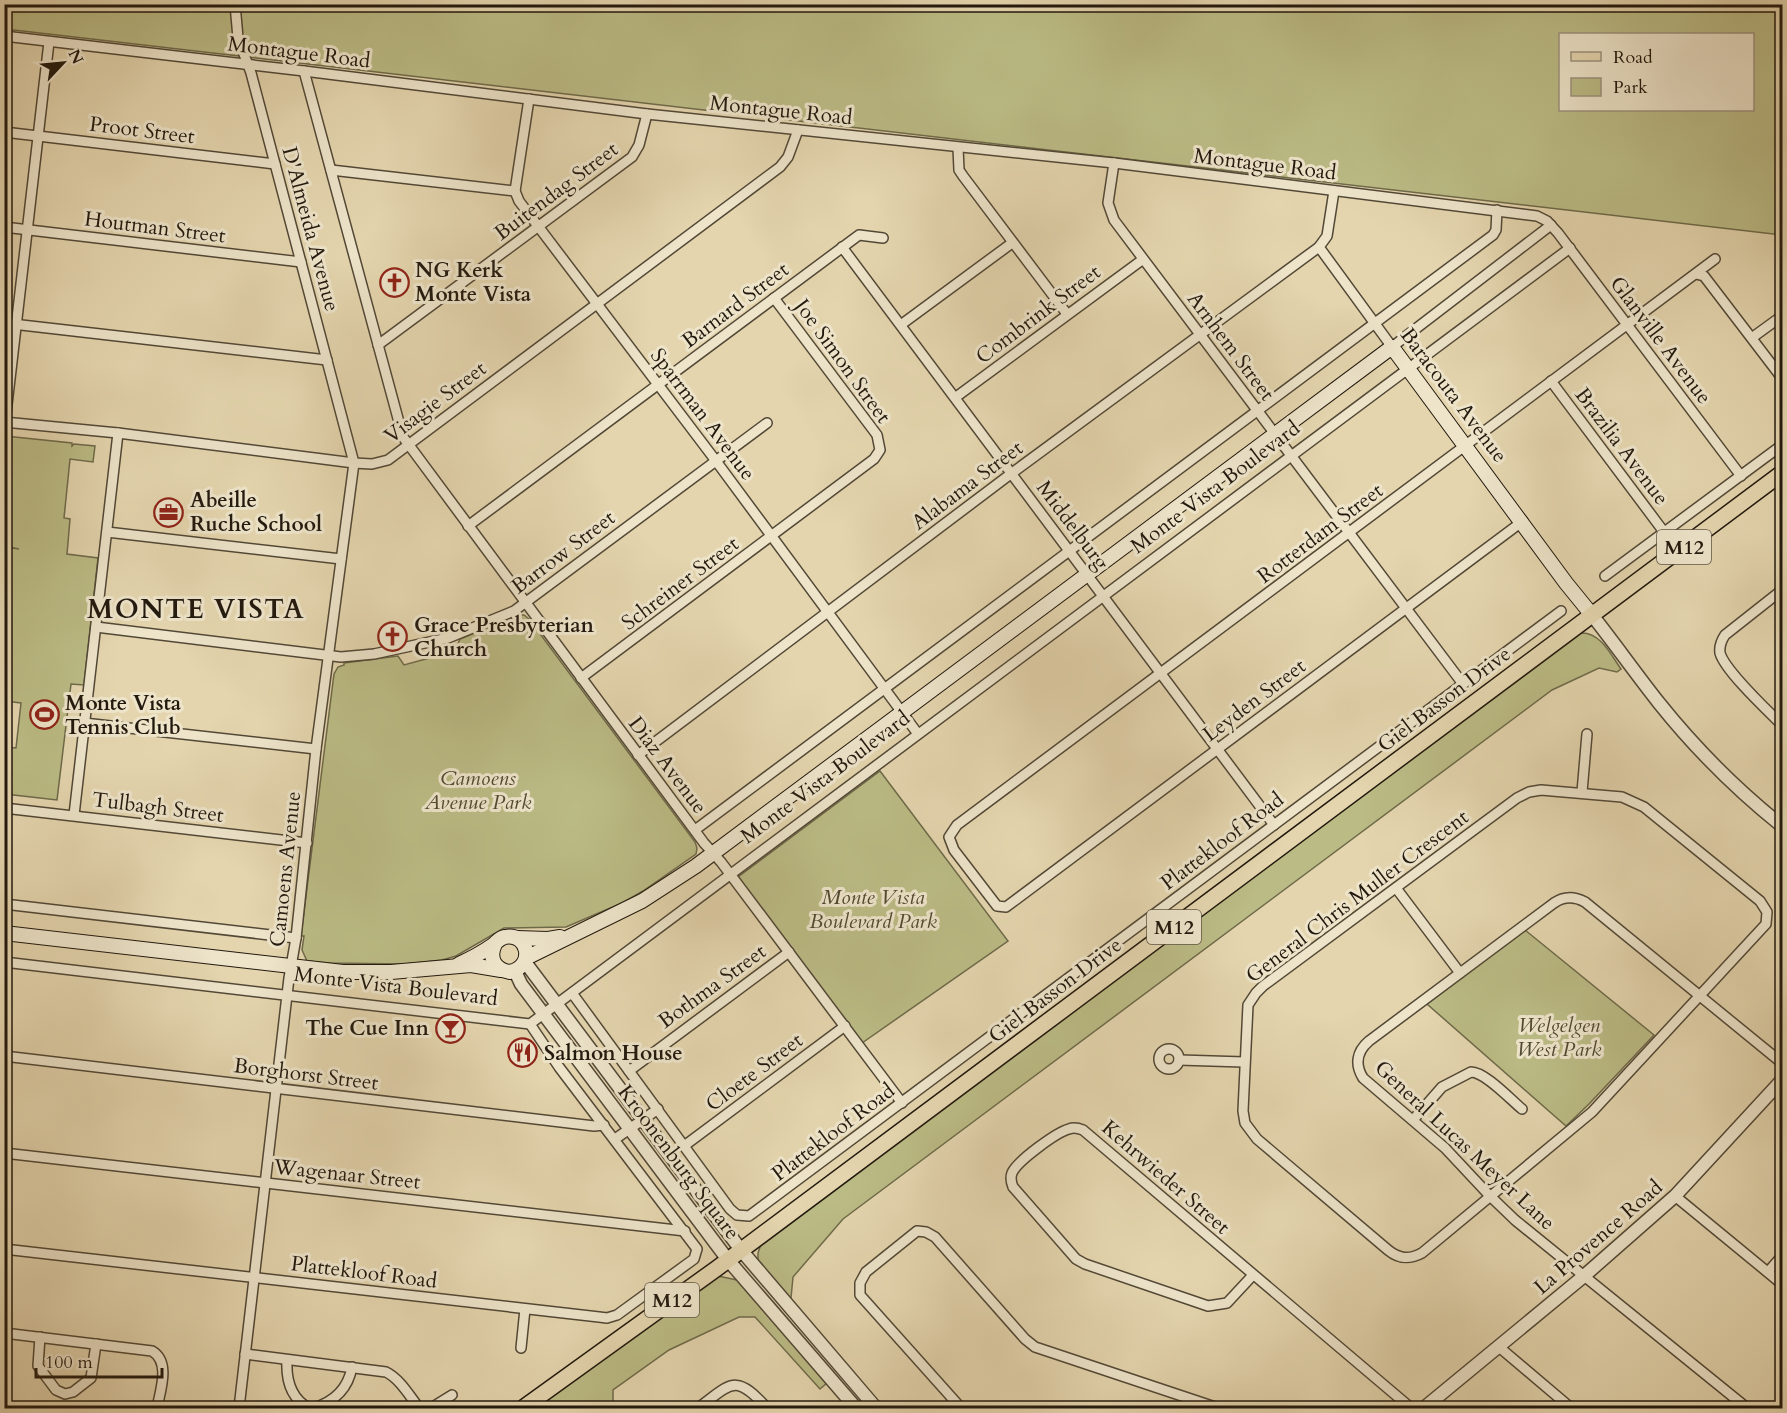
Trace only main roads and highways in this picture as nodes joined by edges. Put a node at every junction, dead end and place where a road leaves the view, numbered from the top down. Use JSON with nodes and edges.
{"nodes":[{"id":1,"x":1392,"y":346,"type":"joint"},
{"id":2,"x":1782,"y":473,"type":"edge"},
{"id":3,"x":1592,"y":615,"type":"junction"},
{"id":4,"x":576,"y":932,"type":"junction"},
{"id":5,"x":4,"y":933,"type":"edge"},
{"id":6,"x":517,"y":938,"type":"junction"},
{"id":7,"x":495,"y":944,"type":"junction"},
{"id":8,"x":457,"y":965,"type":"junction"},
{"id":9,"x":517,"y":965,"type":"junction"},
{"id":10,"x":524,"y":1408,"type":"edge"}],
"edges":[{"from":1,"to":3,"type":"main road","name":"Baracouta Avenue"},
{"from":1,"to":4,"type":"main road","name":"Monte Vista Boulevard"},
{"from":2,"to":3,"type":"main road","name":"Giel Basson Drive","number":"M12"},
{"from":3,"to":10,"type":"main road","name":"Giel Basson Drive","number":"M12"},
{"from":4,"to":6,"type":"main road","name":"Monte Vista Boulevard"},
{"from":4,"to":9,"type":"main road","name":"Monte Vista Boulevard"},
{"from":5,"to":8,"type":"main road","name":"Monte Vista Boulevard"},
{"from":6,"to":7,"type":"main road","name":"Monte Vista Boulevard"},
{"from":6,"to":9,"type":"main road"},
{"from":7,"to":8,"type":"main road","name":"Monte Vista Boulevard"},
{"from":7,"to":9,"type":"main road"},
{"from":8,"to":9,"type":"main road","name":"Monte Vista Boulevard"}]}
